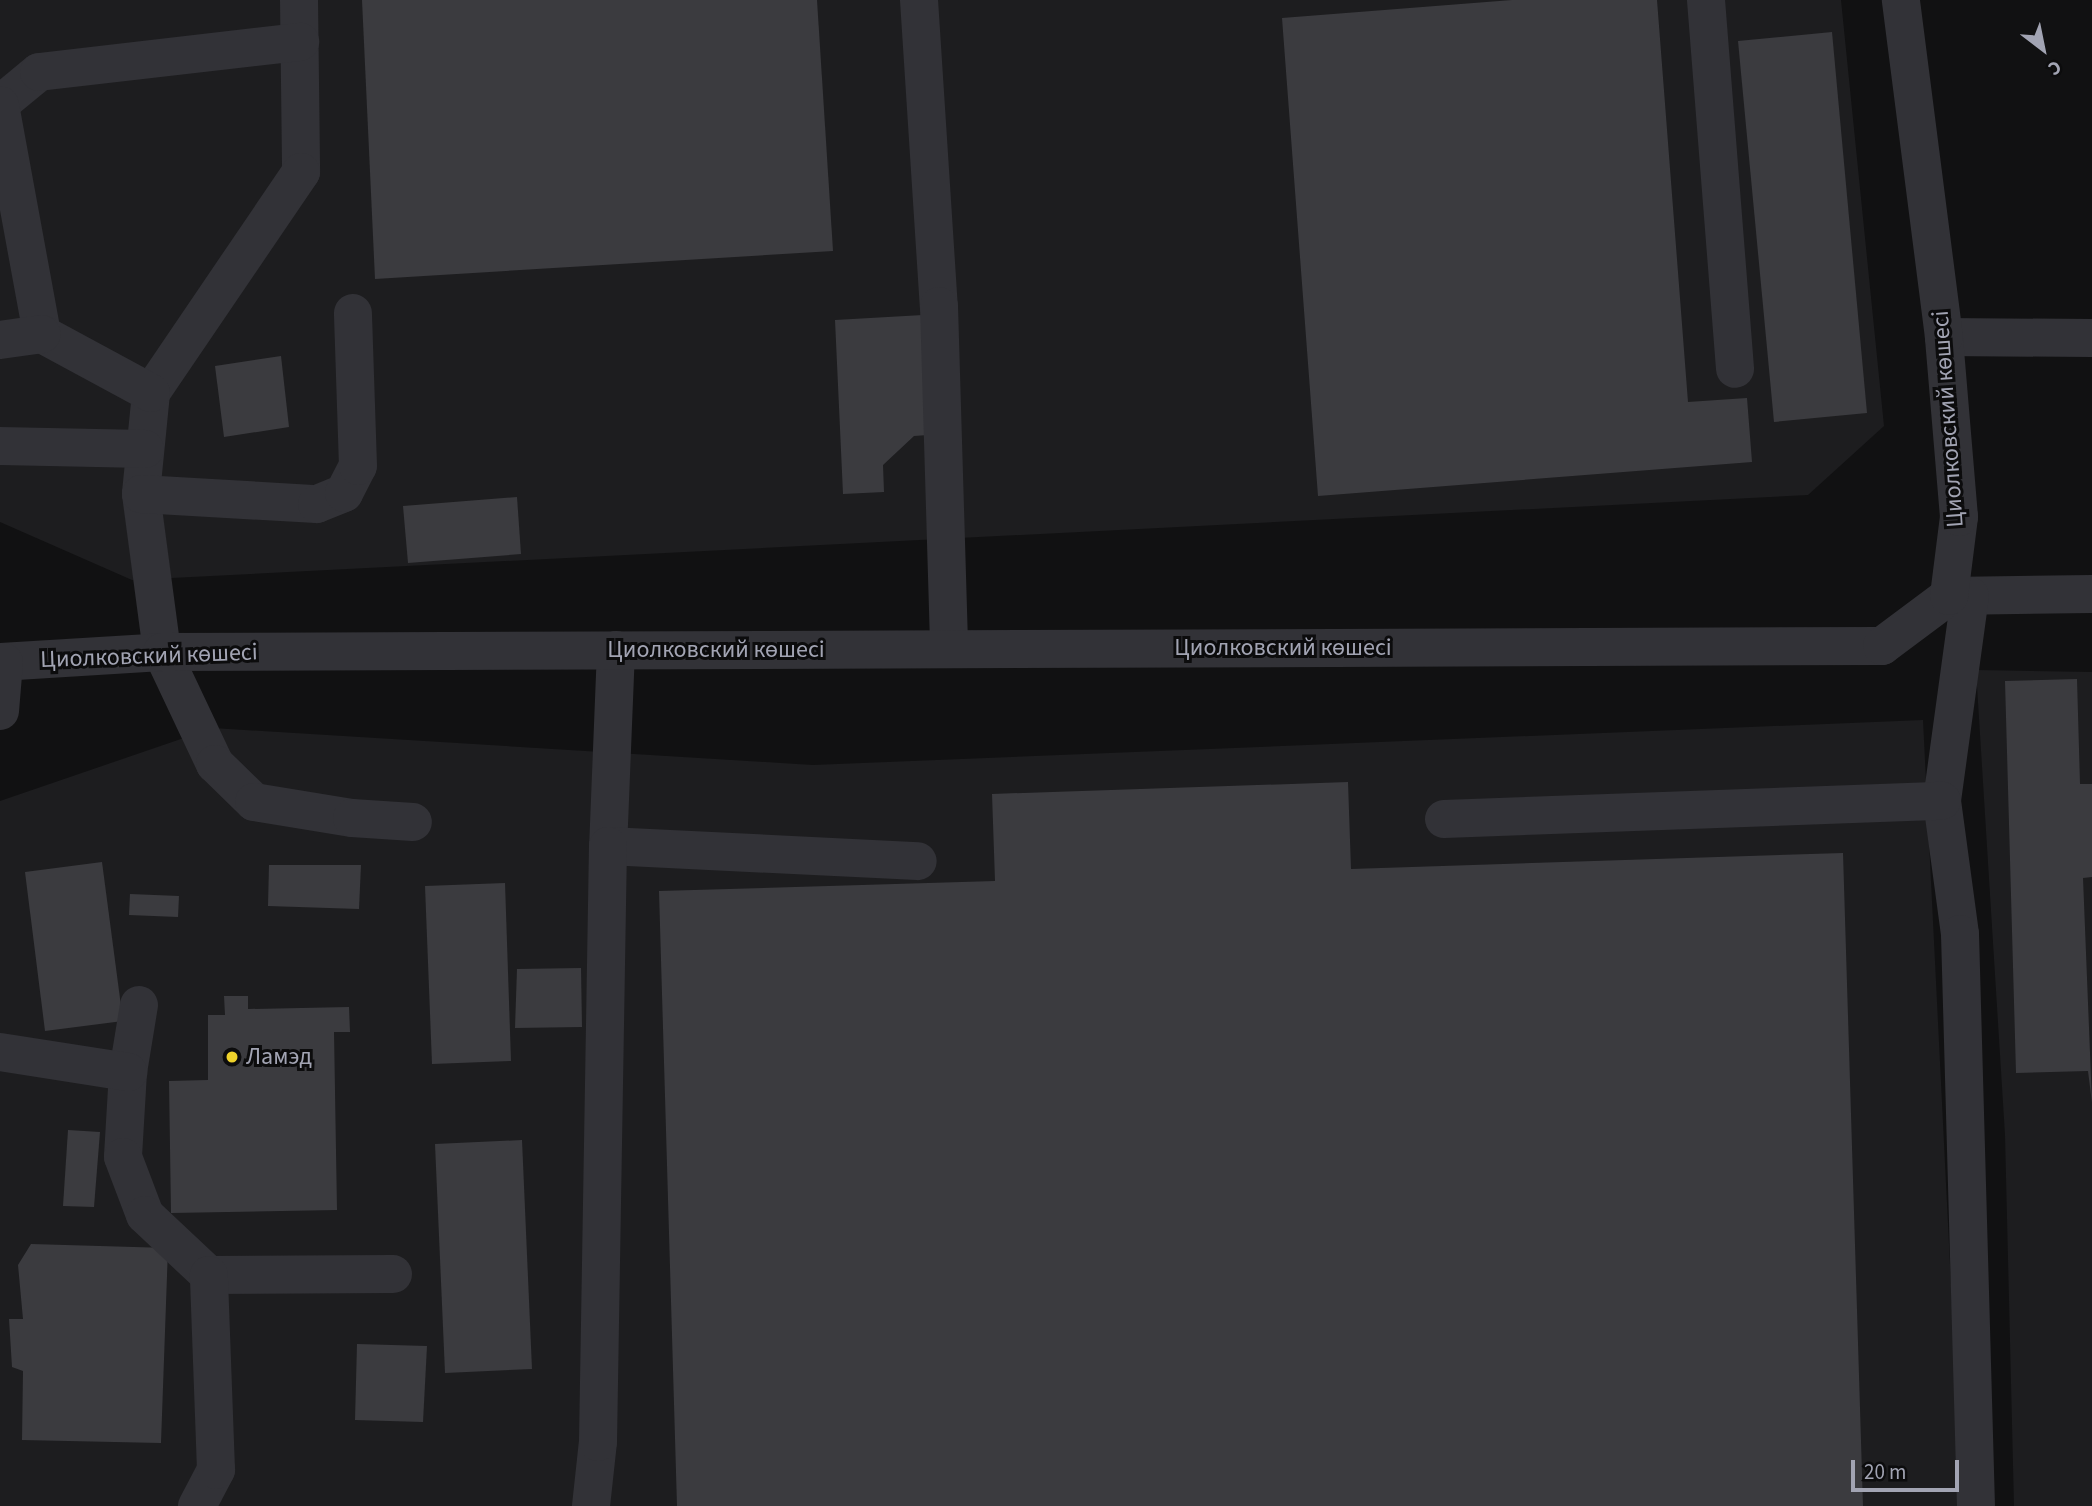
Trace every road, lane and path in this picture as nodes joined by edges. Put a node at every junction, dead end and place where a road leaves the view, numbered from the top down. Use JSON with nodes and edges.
{"nodes":[{"id":1,"x":299,"y":0,"type":"edge"},
{"id":2,"x":919,"y":0,"type":"edge"},
{"id":3,"x":1706,"y":0,"type":"edge"},
{"id":4,"x":1901,"y":0,"type":"edge"},
{"id":5,"x":300,"y":42,"type":"junction"},
{"id":6,"x":0,"y":104,"type":"edge"},
{"id":7,"x":4,"y":144,"type":"edge"},
{"id":8,"x":353,"y":313,"type":"dead end"},
{"id":9,"x":42,"y":334,"type":"junction"},
{"id":10,"x":1944,"y":337,"type":"junction"},
{"id":11,"x":2092,"y":338,"type":"edge"},
{"id":12,"x":0,"y":340,"type":"edge"},
{"id":13,"x":1735,"y":369,"type":"dead end"},
{"id":14,"x":151,"y":393,"type":"junction"},
{"id":15,"x":0,"y":446,"type":"edge"},
{"id":16,"x":145,"y":449,"type":"junction"},
{"id":17,"x":141,"y":494,"type":"junction"},
{"id":18,"x":2092,"y":594,"type":"edge"},
{"id":19,"x":1960,"y":596,"type":"junction"},
{"id":20,"x":949,"y":649,"type":"junction"},
{"id":21,"x":616,"y":650,"type":"junction"},
{"id":22,"x":162,"y":652,"type":"junction"},
{"id":23,"x":2,"y":662,"type":"edge"},
{"id":24,"x":0,"y":711,"type":"edge"},
{"id":25,"x":1941,"y":801,"type":"junction"},
{"id":26,"x":1444,"y":819,"type":"dead end"},
{"id":27,"x":412,"y":822,"type":"dead end"},
{"id":28,"x":608,"y":846,"type":"junction"},
{"id":29,"x":918,"y":861,"type":"dead end"},
{"id":30,"x":139,"y":1005,"type":"dead end"},
{"id":31,"x":0,"y":1052,"type":"edge"},
{"id":32,"x":128,"y":1072,"type":"junction"},
{"id":33,"x":393,"y":1274,"type":"dead end"},
{"id":34,"x":209,"y":1275,"type":"junction"},
{"id":35,"x":197,"y":1506,"type":"edge"},
{"id":36,"x":591,"y":1506,"type":"edge"},
{"id":37,"x":1976,"y":1506,"type":"edge"}],
"edges":[{"from":1,"to":5,"type":"street"},
{"from":2,"to":20,"type":"street"},
{"from":3,"to":13,"type":"street"},
{"from":4,"to":10,"type":"street","name":"Циолковский көшесі"},
{"from":5,"to":6,"type":"street"},
{"from":5,"to":14,"type":"street"},
{"from":6,"to":7,"type":"street"},
{"from":7,"to":9,"type":"street"},
{"from":8,"to":17,"type":"street"},
{"from":9,"to":12,"type":"street"},
{"from":9,"to":14,"type":"street"},
{"from":10,"to":11,"type":"street"},
{"from":10,"to":19,"type":"street","name":"Циолковский көшесі"},
{"from":14,"to":16,"type":"street"},
{"from":15,"to":16,"type":"street"},
{"from":16,"to":17,"type":"street"},
{"from":17,"to":22,"type":"street"},
{"from":18,"to":19,"type":"street"},
{"from":19,"to":20,"type":"street","name":"Циолковский көшесі"},
{"from":19,"to":25,"type":"street"},
{"from":20,"to":21,"type":"street","name":"Циолковский көшесі"},
{"from":21,"to":22,"type":"street","name":"Циолковский көшесі"},
{"from":21,"to":28,"type":"street"},
{"from":22,"to":23,"type":"street","name":"Циолковский көшесі"},
{"from":22,"to":27,"type":"street"},
{"from":23,"to":24,"type":"street"},
{"from":25,"to":26,"type":"street"},
{"from":25,"to":37,"type":"street"},
{"from":28,"to":29,"type":"street"},
{"from":28,"to":36,"type":"street"},
{"from":30,"to":32,"type":"street"},
{"from":31,"to":32,"type":"street"},
{"from":32,"to":34,"type":"street"},
{"from":33,"to":34,"type":"street"},
{"from":34,"to":35,"type":"street"}]}
